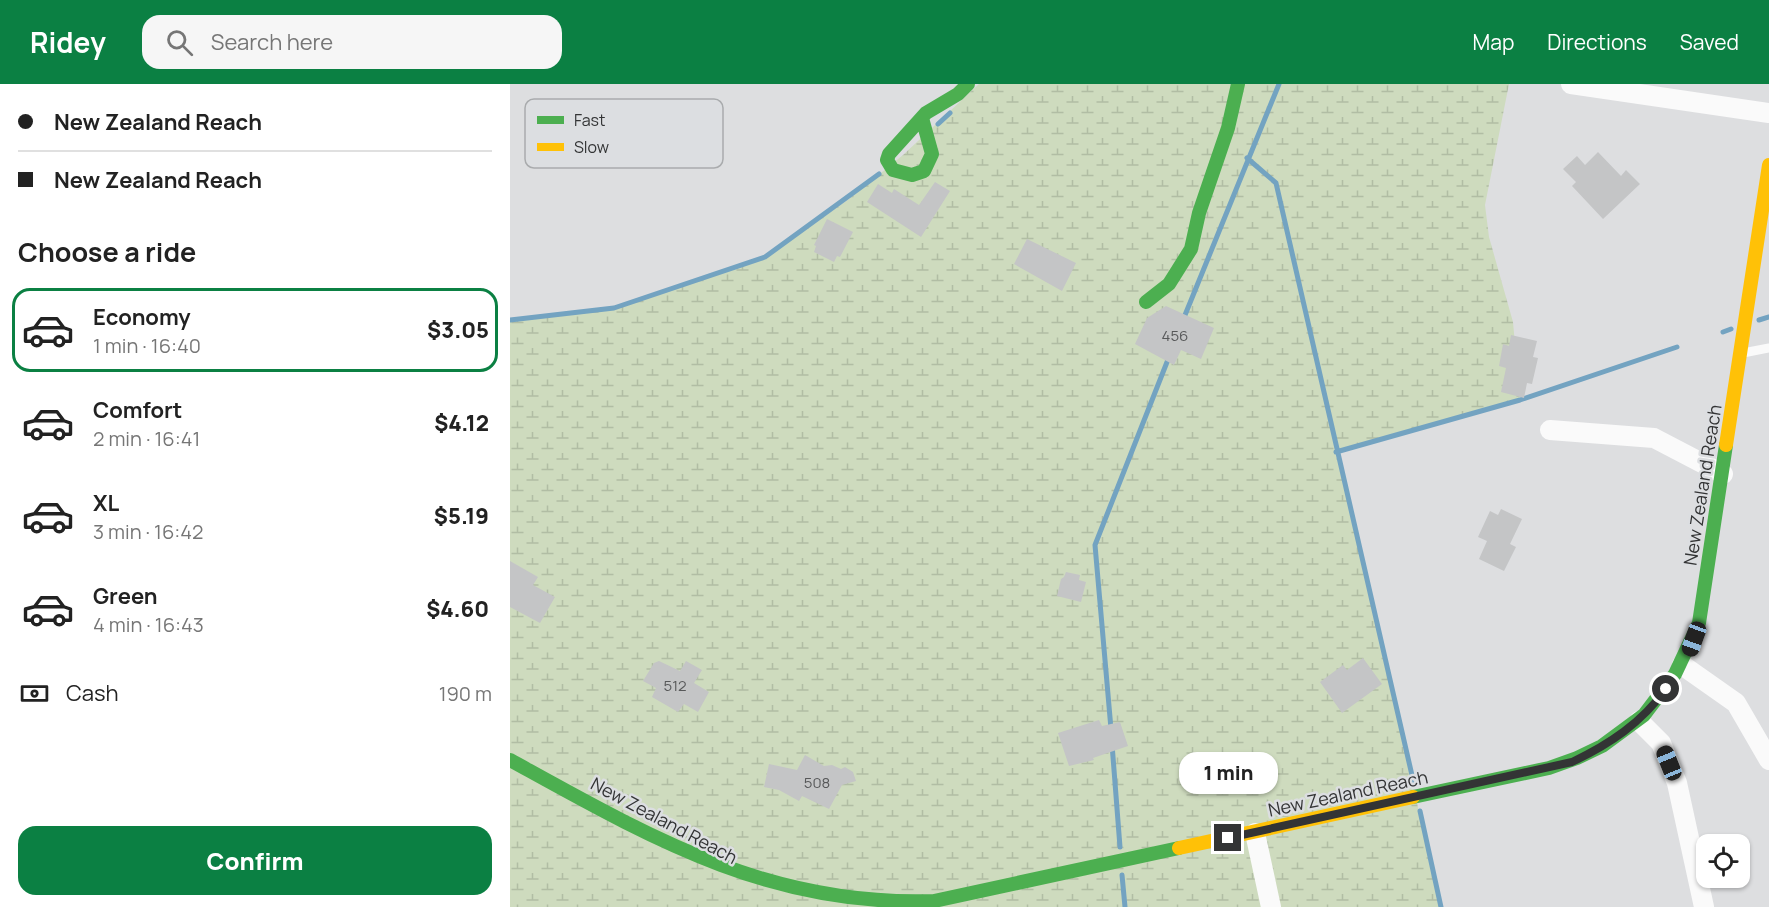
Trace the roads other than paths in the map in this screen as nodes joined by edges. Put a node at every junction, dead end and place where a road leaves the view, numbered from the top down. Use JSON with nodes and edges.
{"nodes":[{"id":1,"x":968,"y":84,"type":"edge"},
{"id":2,"x":1238,"y":84,"type":"edge"},
{"id":3,"x":1571,"y":84,"type":"edge"},
{"id":4,"x":1769,"y":114,"type":"edge"},
{"id":5,"x":922,"y":118,"type":"dead end"},
{"id":6,"x":1769,"y":165,"type":"edge"},
{"id":7,"x":1146,"y":302,"type":"dead end"},
{"id":8,"x":1769,"y":348,"type":"edge"},
{"id":9,"x":1741,"y":354,"type":"junction"},
{"id":10,"x":1550,"y":430,"type":"dead end"},
{"id":11,"x":1723,"y":474,"type":"junction"},
{"id":12,"x":1683,"y":665,"type":"junction"},
{"id":13,"x":1639,"y":721,"type":"junction"},
{"id":14,"x":510,"y":760,"type":"edge"},
{"id":15,"x":1769,"y":760,"type":"edge"},
{"id":16,"x":1255,"y":833,"type":"junction"},
{"id":17,"x":1271,"y":907,"type":"edge"},
{"id":18,"x":1704,"y":907,"type":"edge"}],
"edges":[{"from":1,"to":5,"type":"street"},
{"from":2,"to":7,"type":"street"},
{"from":3,"to":4,"type":"street"},
{"from":6,"to":9,"type":"street","name":"New Zealand Reach"},
{"from":8,"to":9,"type":"lane"},
{"from":9,"to":11,"type":"street","name":"New Zealand Reach"},
{"from":10,"to":11,"type":"street"},
{"from":11,"to":12,"type":"street","name":"New Zealand Reach"},
{"from":12,"to":13,"type":"street","name":"New Zealand Reach"},
{"from":12,"to":15,"type":"street"},
{"from":13,"to":16,"type":"street","name":"New Zealand Reach"},
{"from":13,"to":18,"type":"street"},
{"from":14,"to":16,"type":"street","name":"New Zealand Reach"},
{"from":16,"to":17,"type":"street"}]}
